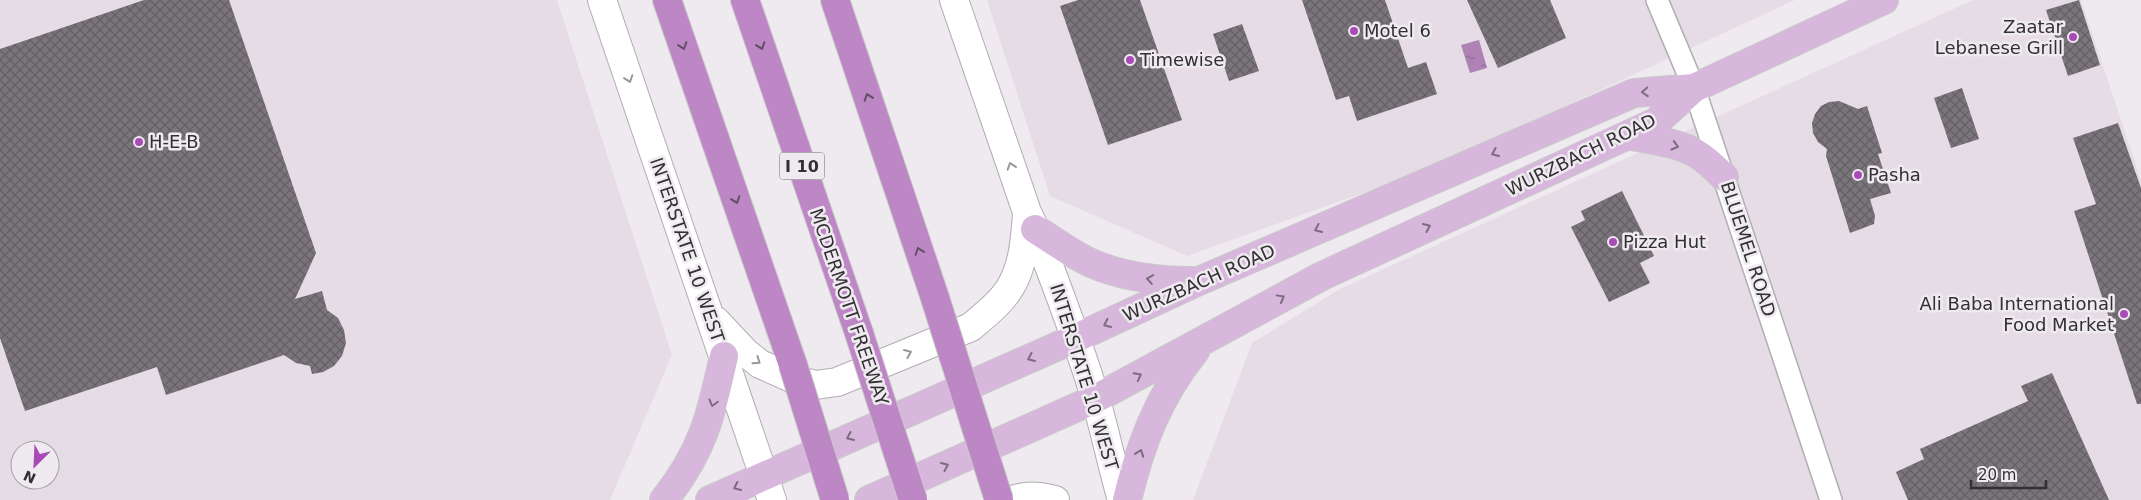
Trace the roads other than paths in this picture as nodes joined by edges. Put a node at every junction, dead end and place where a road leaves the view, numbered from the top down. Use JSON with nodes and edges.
{"nodes":[{"id":1,"x":602,"y":0,"type":"edge"},
{"id":2,"x":667,"y":0,"type":"edge"},
{"id":3,"x":835,"y":0,"type":"edge"},
{"id":4,"x":954,"y":0,"type":"edge"},
{"id":5,"x":1657,"y":0,"type":"edge"},
{"id":6,"x":1884,"y":0,"type":"edge"},
{"id":7,"x":746,"y":4,"type":"edge"},
{"id":8,"x":1694,"y":88,"type":"junction"},
{"id":9,"x":1628,"y":135,"type":"junction"},
{"id":10,"x":1724,"y":177,"type":"junction"},
{"id":11,"x":1031,"y":220,"type":"junction"},
{"id":12,"x":1199,"y":281,"type":"junction"},
{"id":13,"x":710,"y":315,"type":"junction"},
{"id":14,"x":1076,"y":338,"type":"junction"},
{"id":15,"x":1201,"y":343,"type":"junction"},
{"id":16,"x":724,"y":356,"type":"junction"},
{"id":17,"x":1095,"y":399,"type":"junction"},
{"id":18,"x":768,"y":487,"type":"edge"},
{"id":19,"x":664,"y":500,"type":"edge"},
{"id":20,"x":710,"y":500,"type":"edge"},
{"id":21,"x":835,"y":500,"type":"edge"},
{"id":22,"x":869,"y":500,"type":"edge"},
{"id":23,"x":913,"y":500,"type":"edge"},
{"id":24,"x":999,"y":500,"type":"edge"},
{"id":25,"x":1013,"y":500,"type":"edge"},
{"id":26,"x":1055,"y":500,"type":"edge"},
{"id":27,"x":1122,"y":500,"type":"edge"},
{"id":28,"x":1127,"y":500,"type":"edge"},
{"id":29,"x":1831,"y":500,"type":"edge"}],
"edges":[{"from":1,"to":13,"type":"main road","name":"INTERSTATE 10 WEST","one_way":true},
{"from":2,"to":21,"type":"highway","one_way":true,"bridge":true},
{"from":24,"to":3,"type":"highway","one_way":true,"bridge":true},
{"from":11,"to":4,"type":"main road","name":"INTERSTATE 10 WEST","one_way":true},
{"from":5,"to":8,"type":"street","name":"BLUEMEL ROAD"},
{"from":6,"to":8,"type":"main road","name":"WURZBACH ROAD"},
{"from":7,"to":23,"type":"highway","name":"MCDERMOTT FREEWAY","number":"I 10","one_way":true,"bridge":true},
{"from":8,"to":9,"type":"main road","name":"WURZBACH ROAD"},
{"from":8,"to":10,"type":"street","name":"BLUEMEL ROAD"},
{"from":8,"to":12,"type":"main road","name":"WURZBACH ROAD","one_way":true},
{"from":9,"to":10,"type":"main road","one_way":true},
{"from":15,"to":9,"type":"main road","name":"WURZBACH ROAD","one_way":true},
{"from":10,"to":29,"type":"street","name":"BLUEMEL ROAD"},
{"from":12,"to":11,"type":"main road","one_way":true},
{"from":13,"to":11,"type":"main road","one_way":true},
{"from":11,"to":14,"type":"main road","name":"INTERSTATE 10 WEST"},
{"from":12,"to":14,"type":"main road","name":"WURZBACH ROAD","one_way":true},
{"from":13,"to":16,"type":"main road","name":"INTERSTATE 10 WEST"},
{"from":14,"to":17,"type":"main road","name":"INTERSTATE 10 WEST"},
{"from":14,"to":18,"type":"main road","name":"WURZBACH ROAD","one_way":true},
{"from":17,"to":15,"type":"main road","name":"WURZBACH ROAD","one_way":true},
{"from":28,"to":15,"type":"main road","one_way":true},
{"from":16,"to":18,"type":"main road","name":"INTERSTATE 10 WEST"},
{"from":16,"to":19,"type":"main road","one_way":true},
{"from":22,"to":17,"type":"main road","name":"WURZBACH ROAD","one_way":true},
{"from":17,"to":27,"type":"main road","name":"INTERSTATE 10 WEST"},
{"from":18,"to":20,"type":"main road","name":"WURZBACH ROAD","one_way":true},
{"from":25,"to":26,"type":"main road"}]}
